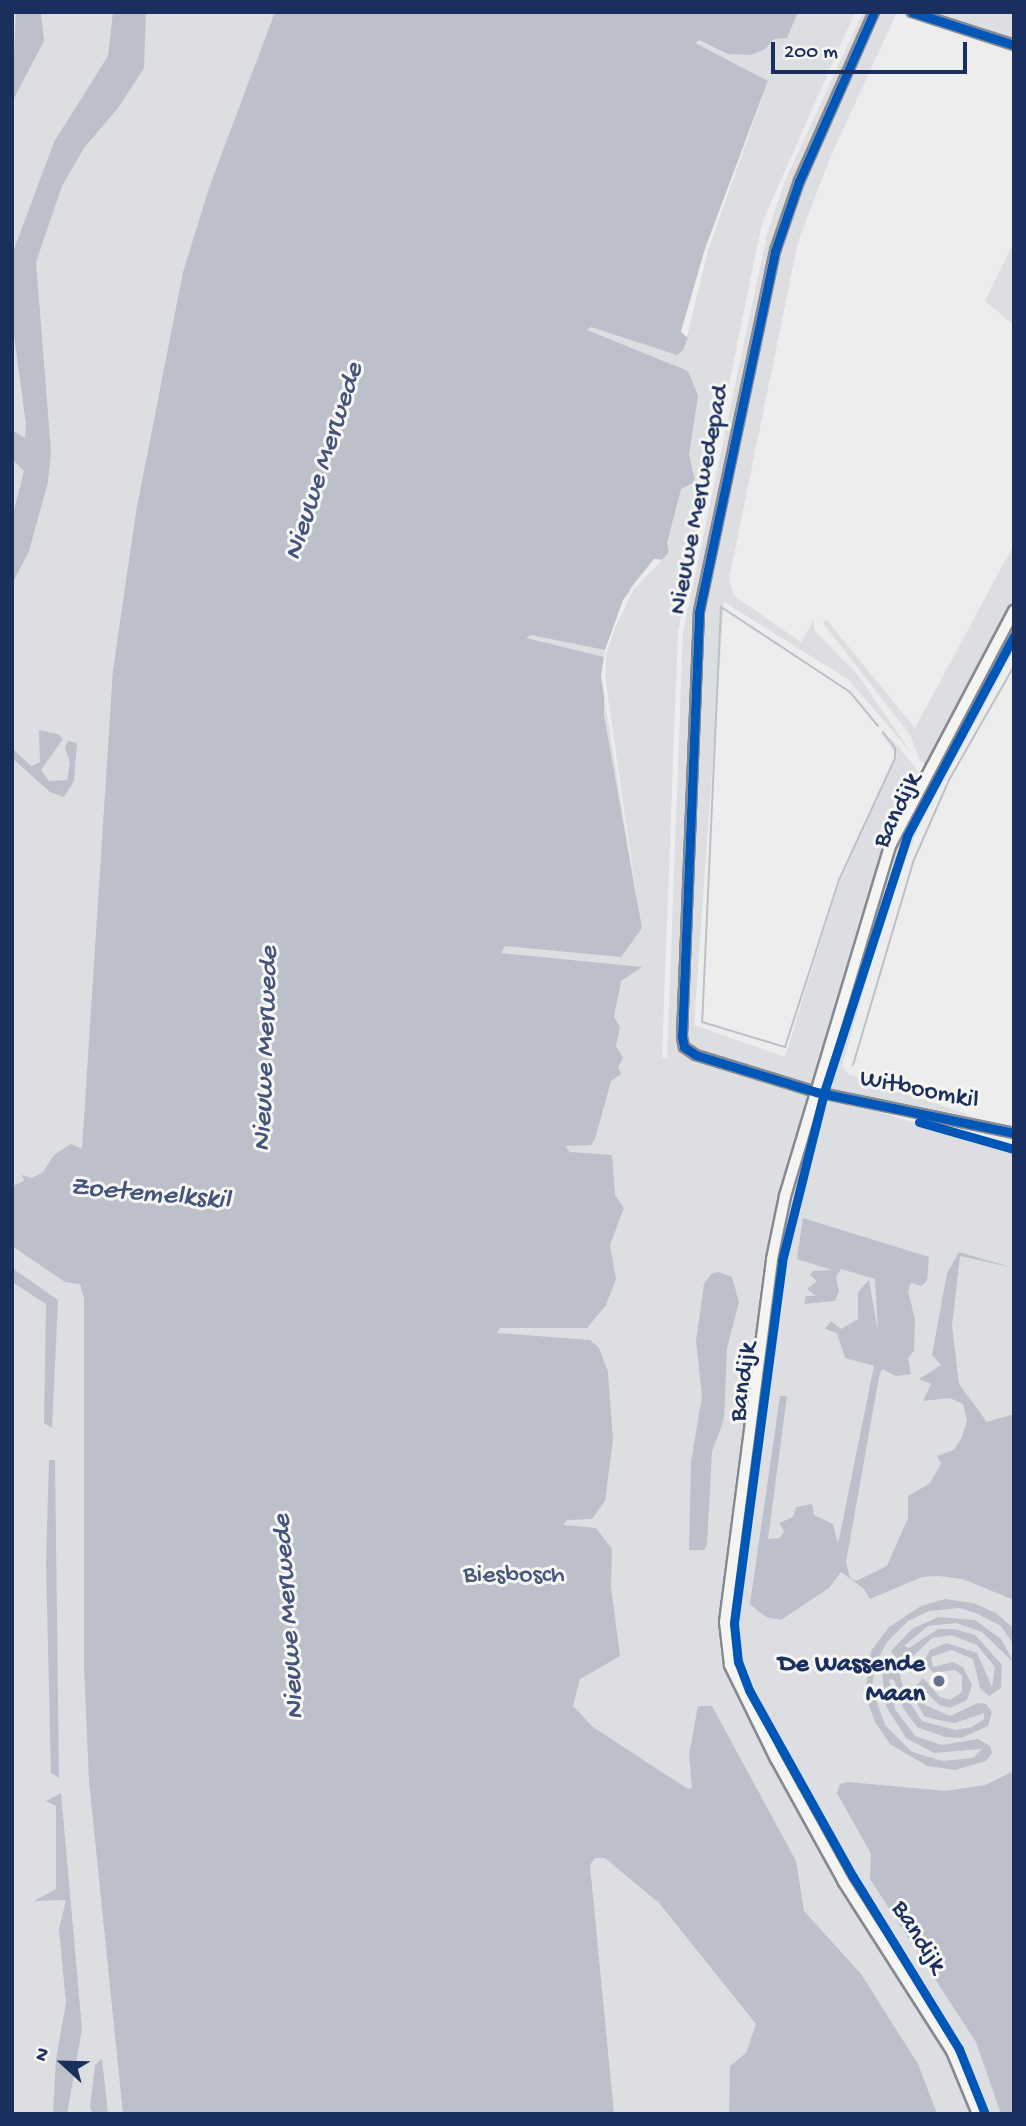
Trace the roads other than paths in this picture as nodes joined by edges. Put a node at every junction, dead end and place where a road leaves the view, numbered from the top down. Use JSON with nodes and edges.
{"nodes":[{"id":1,"x":874,"y":12,"type":"edge"},
{"id":2,"x":912,"y":12,"type":"edge"},
{"id":3,"x":1014,"y":45,"type":"edge"},
{"id":4,"x":1014,"y":611,"type":"edge"},
{"id":5,"x":816,"y":1092,"type":"junction"},
{"id":6,"x":1014,"y":1133,"type":"edge"},
{"id":7,"x":978,"y":2114,"type":"edge"}],
"edges":[{"from":1,"to":5,"type":"street","name":"Nieuwe Merwedepad"},
{"from":2,"to":3,"type":"street"},
{"from":4,"to":5,"type":"main road","name":"Bandijk"},
{"from":5,"to":6,"type":"street","name":"Witboomkil"},
{"from":5,"to":7,"type":"main road","name":"Bandijk"}]}
